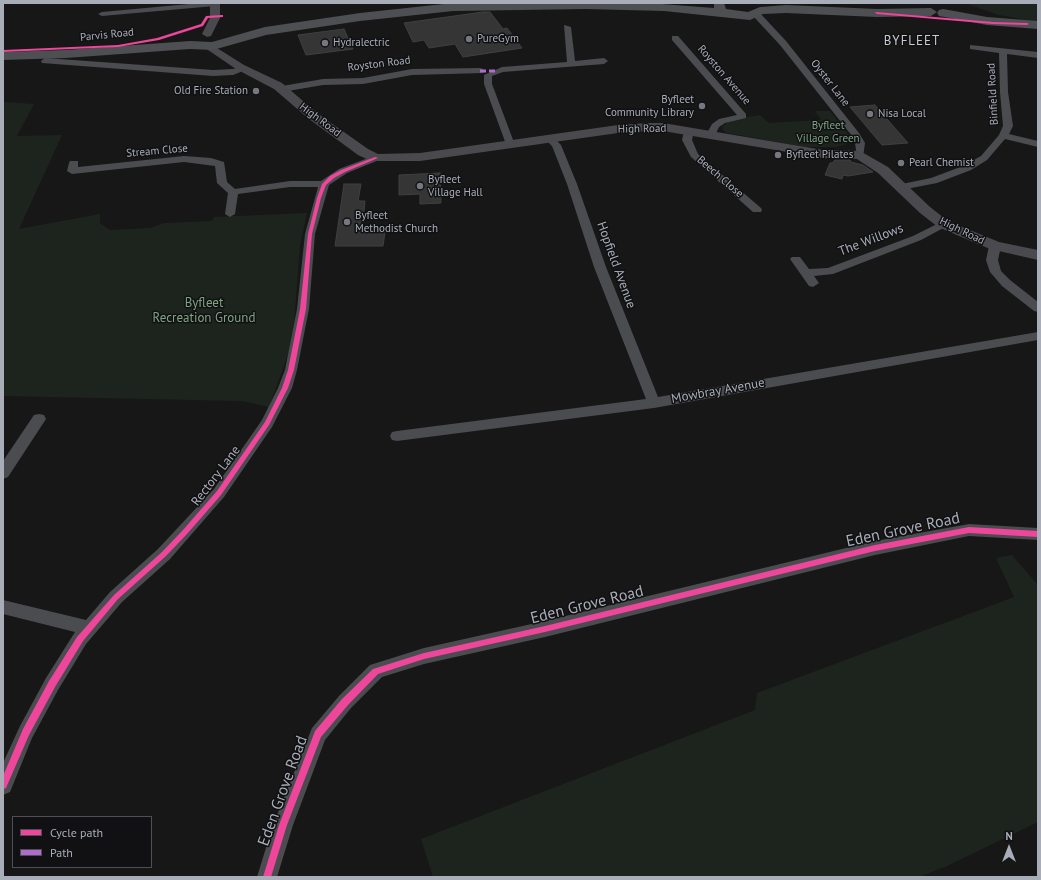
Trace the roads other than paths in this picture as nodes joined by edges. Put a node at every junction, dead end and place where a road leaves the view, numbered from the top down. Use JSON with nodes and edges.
{"nodes":[{"id":1,"x":771,"y":3,"type":"edge"},
{"id":2,"x":917,"y":3,"type":"edge"},
{"id":3,"x":215,"y":4,"type":"edge"},
{"id":4,"x":722,"y":7,"type":"edge"},
{"id":5,"x":943,"y":7,"type":"edge"},
{"id":6,"x":102,"y":14,"type":"dead end"},
{"id":7,"x":741,"y":16,"type":"junction"},
{"id":8,"x":761,"y":16,"type":"edge"},
{"id":9,"x":1032,"y":25,"type":"edge"},
{"id":10,"x":567,"y":27,"type":"dead end"},
{"id":11,"x":223,"y":33,"type":"junction"},
{"id":12,"x":675,"y":38,"type":"dead end"},
{"id":13,"x":204,"y":41,"type":"junction"},
{"id":14,"x":973,"y":47,"type":"dead end"},
{"id":15,"x":1003,"y":51,"type":"junction"},
{"id":16,"x":1038,"y":55,"type":"edge"},
{"id":17,"x":3,"y":56,"type":"edge"},
{"id":18,"x":227,"y":58,"type":"junction"},
{"id":19,"x":45,"y":61,"type":"dead end"},
{"id":20,"x":604,"y":61,"type":"dead end"},
{"id":21,"x":571,"y":64,"type":"junction"},
{"id":22,"x":244,"y":69,"type":"junction"},
{"id":23,"x":480,"y":71,"type":"dead end"},
{"id":24,"x":282,"y":89,"type":"junction"},
{"id":25,"x":689,"y":131,"type":"junction"},
{"id":26,"x":711,"y":135,"type":"junction"},
{"id":27,"x":1003,"y":136,"type":"junction"},
{"id":28,"x":550,"y":139,"type":"junction"},
{"id":29,"x":1038,"y":144,"type":"edge"},
{"id":30,"x":510,"y":145,"type":"junction"},
{"id":31,"x":860,"y":155,"type":"junction"},
{"id":32,"x":376,"y":158,"type":"junction"},
{"id":33,"x":74,"y":163,"type":"dead end"},
{"id":34,"x":324,"y":184,"type":"junction"},
{"id":35,"x":901,"y":187,"type":"junction"},
{"id":36,"x":233,"y":192,"type":"junction"},
{"id":37,"x":757,"y":196,"type":"dead end"},
{"id":38,"x":746,"y":200,"type":"junction"},
{"id":39,"x":757,"y":210,"type":"dead end"},
{"id":40,"x":230,"y":214,"type":"dead end"},
{"id":41,"x":943,"y":224,"type":"junction"},
{"id":42,"x":996,"y":246,"type":"junction"},
{"id":43,"x":1038,"y":255,"type":"edge"},
{"id":44,"x":796,"y":259,"type":"dead end"},
{"id":45,"x":1038,"y":308,"type":"edge"},
{"id":46,"x":1038,"y":336,"type":"edge"},
{"id":47,"x":654,"y":403,"type":"junction"},
{"id":48,"x":39,"y":419,"type":"dead end"},
{"id":49,"x":397,"y":436,"type":"dead end"},
{"id":50,"x":3,"y":472,"type":"edge"},
{"id":51,"x":1038,"y":534,"type":"edge"},
{"id":52,"x":3,"y":608,"type":"edge"},
{"id":53,"x":89,"y":628,"type":"junction"},
{"id":54,"x":3,"y":785,"type":"edge"},
{"id":55,"x":267,"y":877,"type":"edge"}],
"edges":[{"from":1,"to":2,"type":"main road"},
{"from":2,"to":5,"type":"main road"},
{"from":3,"to":6,"type":"street"},
{"from":3,"to":11,"type":"street"},
{"from":4,"to":7,"type":"main road"},
{"from":4,"to":11,"type":"main road"},
{"from":5,"to":8,"type":"main road"},
{"from":5,"to":9,"type":"main road"},
{"from":7,"to":8,"type":"main road"},
{"from":7,"to":8,"type":"street","name":"Oyster Lane"},
{"from":8,"to":31,"type":"street","name":"Oyster Lane"},
{"from":10,"to":21,"type":"street"},
{"from":11,"to":13,"type":"main road","name":"Parvis Road"},
{"from":11,"to":13,"type":"street"},
{"from":11,"to":18,"type":"street"},
{"from":12,"to":26,"type":"street","name":"Royston Avenue"},
{"from":13,"to":17,"type":"main road","name":"Parvis Road"},
{"from":13,"to":18,"type":"street","name":"High Road"},
{"from":14,"to":15,"type":"street"},
{"from":15,"to":16,"type":"street"},
{"from":15,"to":27,"type":"street","name":"Binfield Road"},
{"from":18,"to":22,"type":"street","name":"High Road"},
{"from":19,"to":22,"type":"street"},
{"from":20,"to":21,"type":"street"},
{"from":21,"to":30,"type":"street"},
{"from":22,"to":24,"type":"street","name":"High Road"},
{"from":23,"to":24,"type":"street","name":"Royston Road"},
{"from":24,"to":32,"type":"street","name":"High Road"},
{"from":25,"to":26,"type":"street","name":"High Road"},
{"from":25,"to":28,"type":"street","name":"High Road"},
{"from":25,"to":38,"type":"street","name":"Beech Close"},
{"from":26,"to":31,"type":"street","name":"High Road"},
{"from":27,"to":29,"type":"street"},
{"from":27,"to":35,"type":"street","name":"Binfield Road"},
{"from":28,"to":30,"type":"street","name":"High Road"},
{"from":28,"to":47,"type":"street","name":"Hopfield Avenue"},
{"from":30,"to":32,"type":"street","name":"High Road"},
{"from":31,"to":35,"type":"street","name":"High Road"},
{"from":32,"to":34,"type":"street"},
{"from":33,"to":36,"type":"street","name":"Stream Close"},
{"from":34,"to":36,"type":"street"},
{"from":34,"to":53,"type":"street","name":"Rectory Lane"},
{"from":35,"to":41,"type":"street","name":"High Road"},
{"from":36,"to":40,"type":"street"},
{"from":37,"to":38,"type":"street","name":"Beech Close"},
{"from":38,"to":39,"type":"street","name":"Beech Close"},
{"from":41,"to":42,"type":"street","name":"High Road"},
{"from":41,"to":44,"type":"street","name":"The Willows"},
{"from":42,"to":43,"type":"street","name":"High Road"},
{"from":42,"to":45,"type":"street"},
{"from":46,"to":47,"type":"street","name":"Mowbray Avenue"},
{"from":47,"to":49,"type":"street","name":"Mowbray Avenue"},
{"from":48,"to":50,"type":"street"},
{"from":51,"to":55,"type":"street","name":"Eden Grove Road"},
{"from":52,"to":53,"type":"street"},
{"from":53,"to":54,"type":"street","name":"Rectory Lane"}]}
